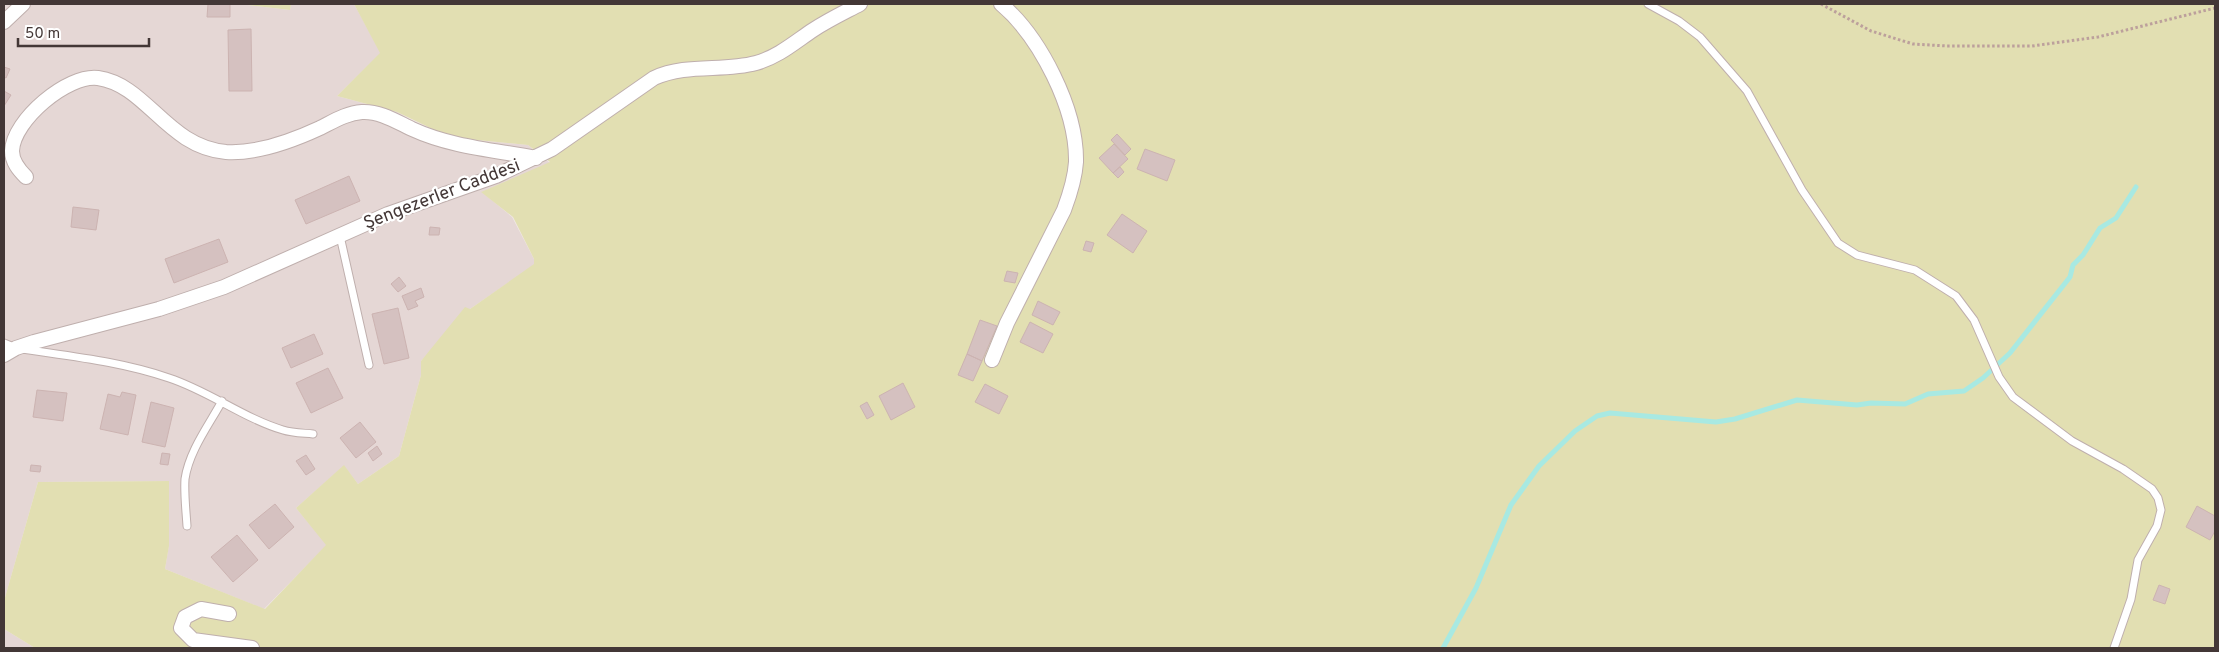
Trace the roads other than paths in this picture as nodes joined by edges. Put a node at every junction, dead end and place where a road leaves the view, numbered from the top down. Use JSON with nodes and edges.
{"nodes":[{"id":1,"x":24,"y":4,"type":"edge"},
{"id":2,"x":860,"y":4,"type":"edge"},
{"id":3,"x":1001,"y":4,"type":"edge"},
{"id":4,"x":1648,"y":4,"type":"edge"},
{"id":5,"x":4,"y":22,"type":"edge"},
{"id":6,"x":536,"y":158,"type":"junction"},
{"id":7,"x":26,"y":177,"type":"dead end"},
{"id":8,"x":340,"y":236,"type":"junction"},
{"id":9,"x":10,"y":345,"type":"edge"},
{"id":10,"x":4,"y":355,"type":"edge"},
{"id":11,"x":992,"y":360,"type":"dead end"},
{"id":12,"x":370,"y":365,"type":"dead end"},
{"id":13,"x":222,"y":401,"type":"junction"},
{"id":14,"x":313,"y":434,"type":"dead end"},
{"id":15,"x":187,"y":526,"type":"dead end"},
{"id":16,"x":229,"y":614,"type":"dead end"},
{"id":17,"x":252,"y":648,"type":"edge"},
{"id":18,"x":2114,"y":648,"type":"edge"}],
"edges":[{"from":1,"to":5,"type":"street"},
{"from":2,"to":6,"type":"street","name":"Şengezerler Caddesi"},
{"from":3,"to":11,"type":"street"},
{"from":4,"to":18,"type":"lane"},
{"from":6,"to":7,"type":"street"},
{"from":6,"to":8,"type":"street","name":"Şengezerler Caddesi"},
{"from":8,"to":9,"type":"street","name":"Şengezerler Caddesi"},
{"from":8,"to":12,"type":"lane"},
{"from":9,"to":10,"type":"street","name":"Şengezerler Caddesi"},
{"from":9,"to":13,"type":"lane"},
{"from":13,"to":14,"type":"lane"},
{"from":13,"to":15,"type":"lane"},
{"from":16,"to":17,"type":"street"}]}
